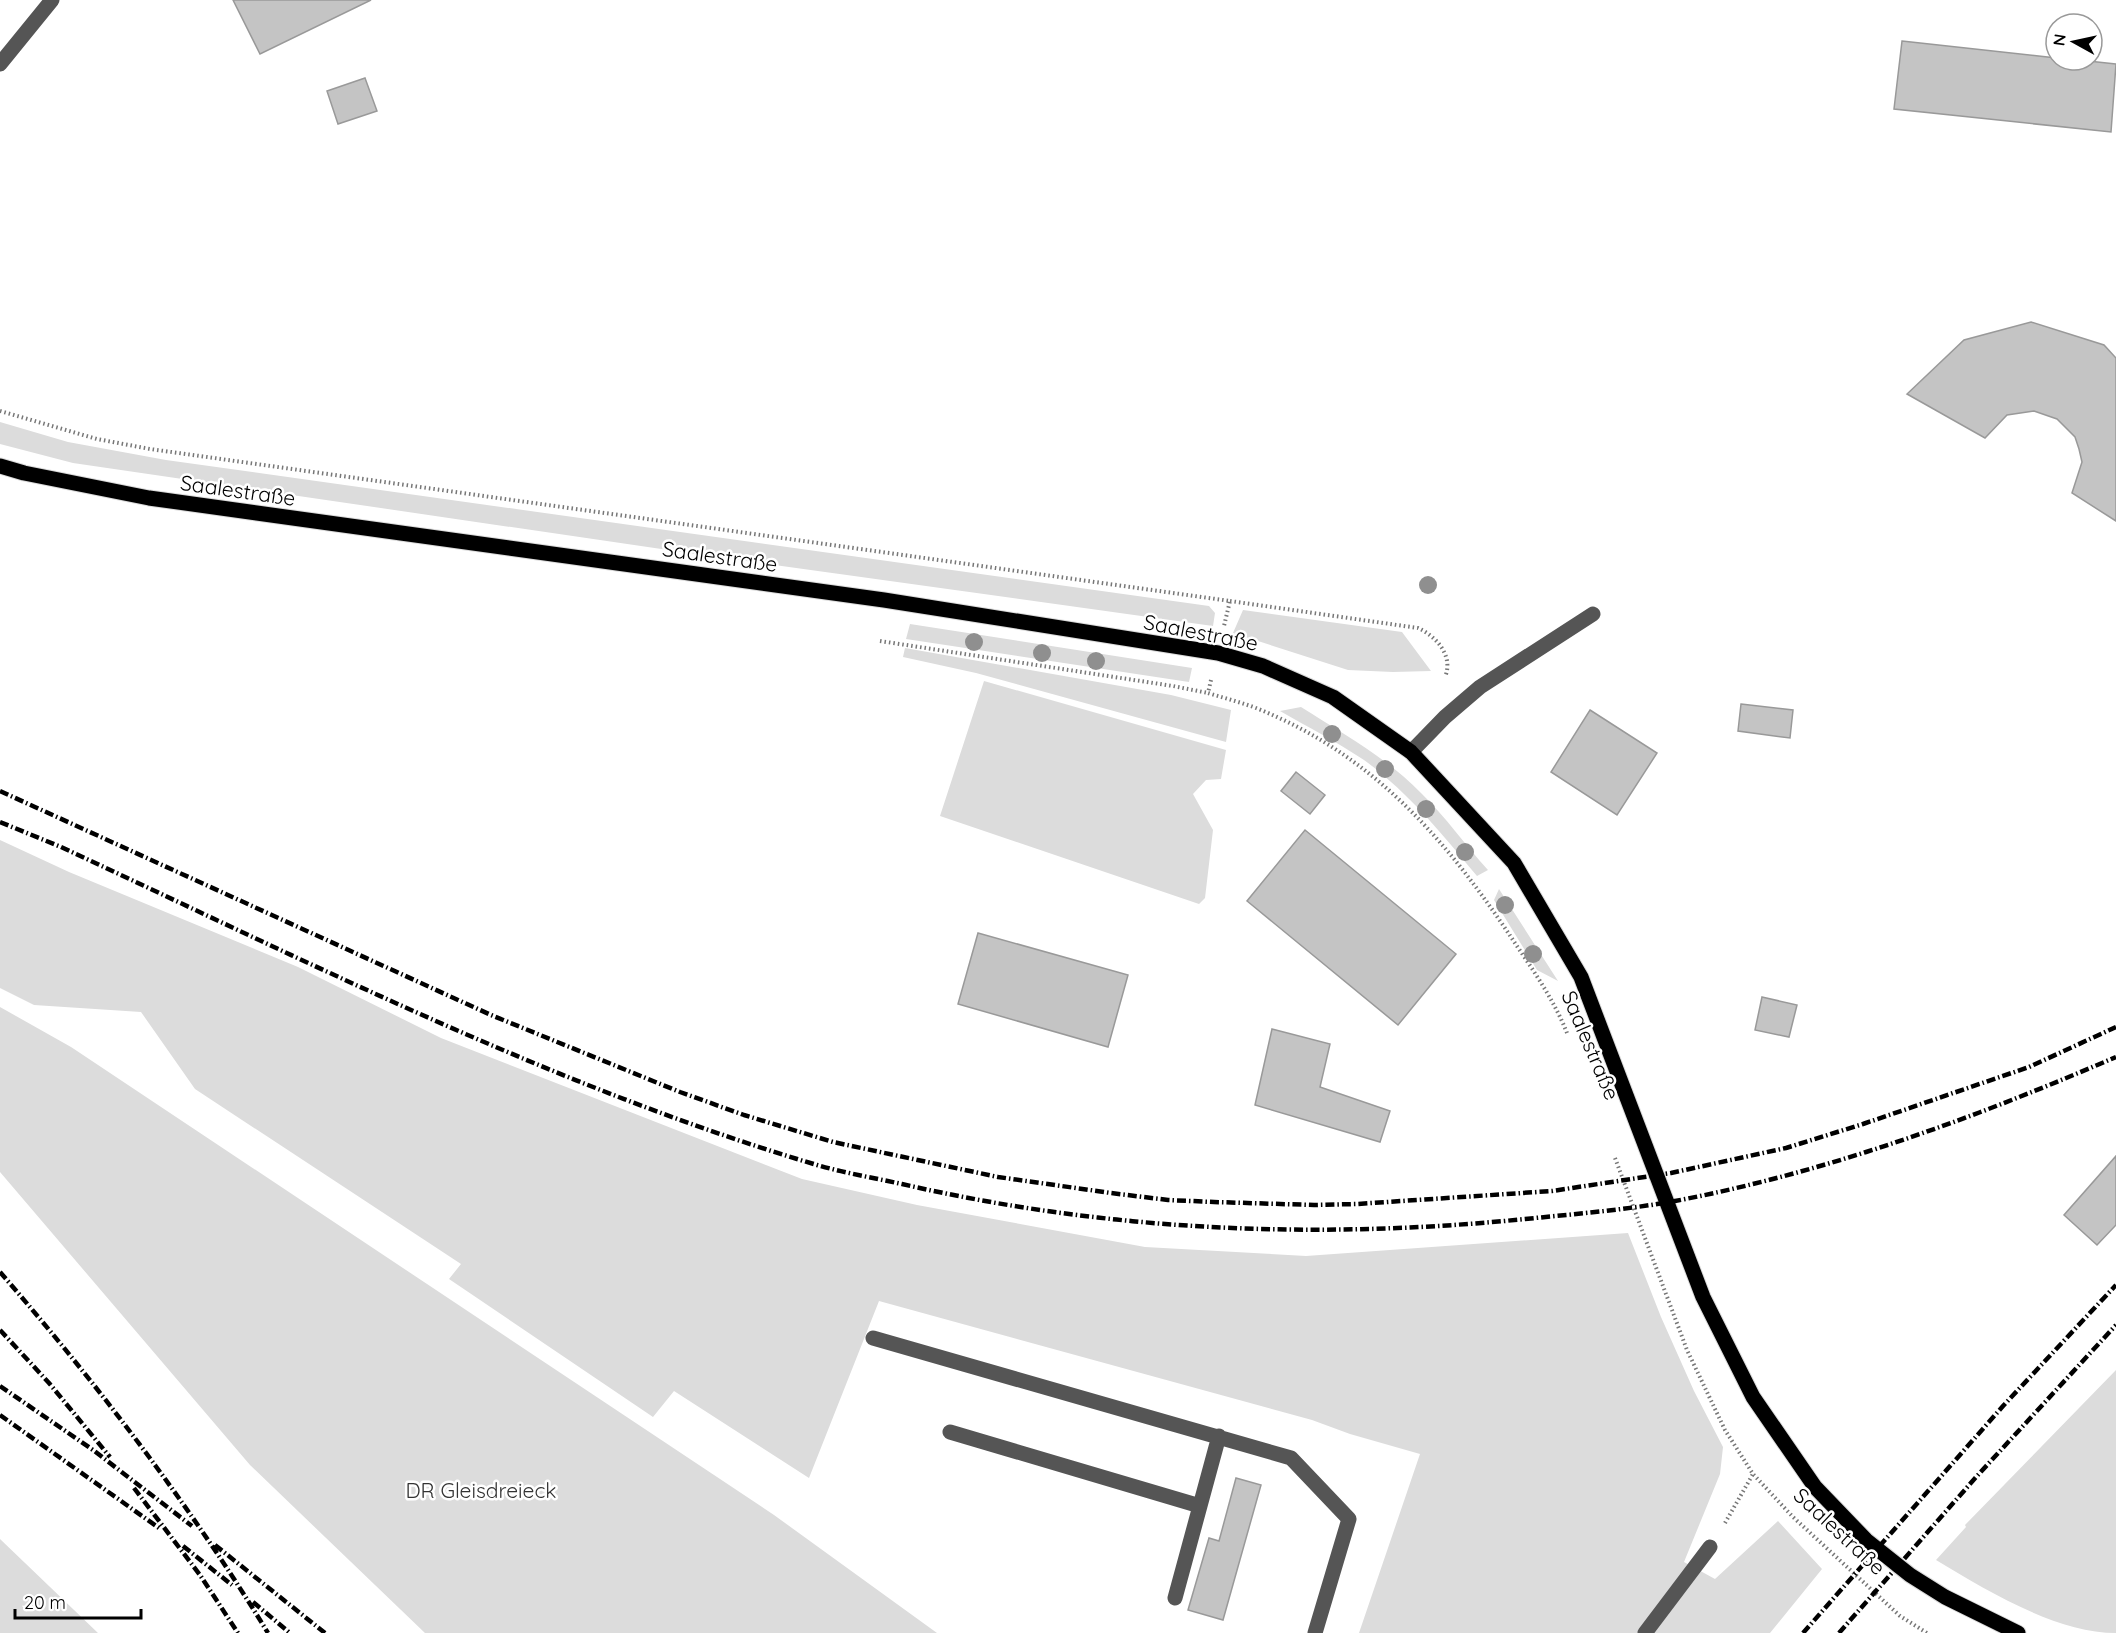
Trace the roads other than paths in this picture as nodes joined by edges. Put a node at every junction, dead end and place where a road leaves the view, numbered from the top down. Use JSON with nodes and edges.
{"nodes":[{"id":1,"x":52,"y":0,"type":"edge"},
{"id":2,"x":0,"y":64,"type":"edge"},
{"id":3,"x":0,"y":466,"type":"edge"},
{"id":4,"x":1593,"y":614,"type":"dead end"},
{"id":5,"x":1411,"y":752,"type":"junction"},
{"id":6,"x":873,"y":1338,"type":"dead end"},
{"id":7,"x":950,"y":1432,"type":"dead end"},
{"id":8,"x":1219,"y":1436,"type":"junction"},
{"id":9,"x":1200,"y":1506,"type":"junction"},
{"id":10,"x":1710,"y":1547,"type":"road end"},
{"id":11,"x":1175,"y":1598,"type":"dead end"},
{"id":12,"x":1315,"y":1633,"type":"edge"},
{"id":13,"x":1646,"y":1633,"type":"edge"},
{"id":14,"x":2018,"y":1633,"type":"edge"}],
"edges":[{"from":1,"to":2,"type":"street"},
{"from":3,"to":5,"type":"main road","name":"Saalestraße"},
{"from":4,"to":5,"type":"street"},
{"from":5,"to":14,"type":"main road","name":"Saalestraße"},
{"from":6,"to":8,"type":"street"},
{"from":7,"to":9,"type":"street"},
{"from":8,"to":9,"type":"street"},
{"from":8,"to":12,"type":"street"},
{"from":9,"to":11,"type":"street"},
{"from":10,"to":13,"type":"street"}]}
